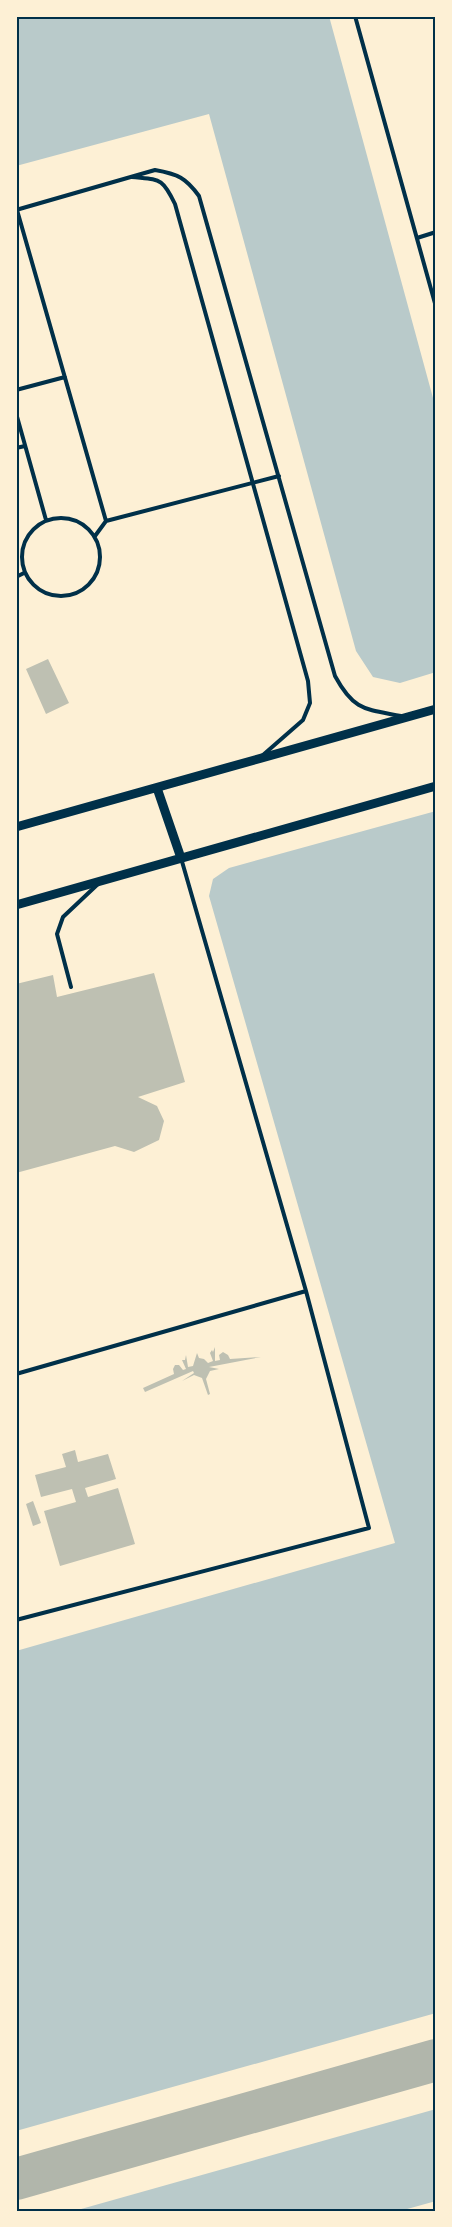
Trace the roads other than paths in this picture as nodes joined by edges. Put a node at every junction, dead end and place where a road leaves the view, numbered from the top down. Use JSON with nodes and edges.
{"nodes":[{"id":1,"x":355,"y":16,"type":"edge"},
{"id":2,"x":127,"y":177,"type":"junction"},
{"id":3,"x":17,"y":210,"type":"edge"},
{"id":4,"x":436,"y":232,"type":"edge"},
{"id":5,"x":417,"y":238,"type":"junction"},
{"id":6,"x":436,"y":307,"type":"edge"},
{"id":7,"x":65,"y":377,"type":"junction"},
{"id":8,"x":16,"y":390,"type":"edge"},
{"id":9,"x":16,"y":413,"type":"edge"},
{"id":10,"x":25,"y":446,"type":"junction"},
{"id":11,"x":16,"y":448,"type":"edge"},
{"id":12,"x":279,"y":476,"type":"junction"},
{"id":13,"x":252,"y":483,"type":"junction"},
{"id":14,"x":46,"y":520,"type":"junction"},
{"id":15,"x":106,"y":521,"type":"junction"},
{"id":16,"x":95,"y":536,"type":"junction"},
{"id":17,"x":24,"y":573,"type":"junction"},
{"id":18,"x":16,"y":577,"type":"edge"},
{"id":19,"x":436,"y":709,"type":"edge"},
{"id":20,"x":408,"y":717,"type":"junction"},
{"id":21,"x":258,"y":759,"type":"junction"},
{"id":22,"x":436,"y":786,"type":"edge"},
{"id":23,"x":157,"y":788,"type":"junction"},
{"id":24,"x":16,"y":827,"type":"edge"},
{"id":25,"x":181,"y":858,"type":"junction"},
{"id":26,"x":100,"y":881,"type":"junction"},
{"id":27,"x":16,"y":905,"type":"edge"},
{"id":28,"x":71,"y":987,"type":"dead end"},
{"id":29,"x":306,"y":1292,"type":"junction"},
{"id":30,"x":16,"y":1374,"type":"edge"},
{"id":31,"x":16,"y":1620,"type":"edge"}],
"edges":[{"from":1,"to":5,"type":"lane"},
{"from":2,"to":3,"type":"lane"},
{"from":2,"to":12,"type":"lane"},
{"from":2,"to":13,"type":"lane"},
{"from":3,"to":7,"type":"lane"},
{"from":4,"to":5,"type":"lane"},
{"from":5,"to":6,"type":"lane"},
{"from":7,"to":8,"type":"lane"},
{"from":7,"to":15,"type":"lane"},
{"from":9,"to":10,"type":"lane"},
{"from":10,"to":11,"type":"lane"},
{"from":10,"to":14,"type":"lane"},
{"from":12,"to":13,"type":"lane"},
{"from":12,"to":20,"type":"lane"},
{"from":13,"to":15,"type":"lane"},
{"from":13,"to":21,"type":"lane"},
{"from":14,"to":16,"type":"lane"},
{"from":14,"to":17,"type":"lane"},
{"from":15,"to":16,"type":"lane"},
{"from":16,"to":17,"type":"lane"},
{"from":17,"to":18,"type":"lane"},
{"from":19,"to":20,"type":"street"},
{"from":20,"to":21,"type":"street"},
{"from":21,"to":23,"type":"street"},
{"from":22,"to":25,"type":"street"},
{"from":23,"to":24,"type":"street"},
{"from":23,"to":25,"type":"street"},
{"from":25,"to":26,"type":"street"},
{"from":25,"to":29,"type":"lane"},
{"from":26,"to":27,"type":"street"},
{"from":26,"to":28,"type":"lane"},
{"from":29,"to":30,"type":"lane"},
{"from":29,"to":31,"type":"lane"}]}
